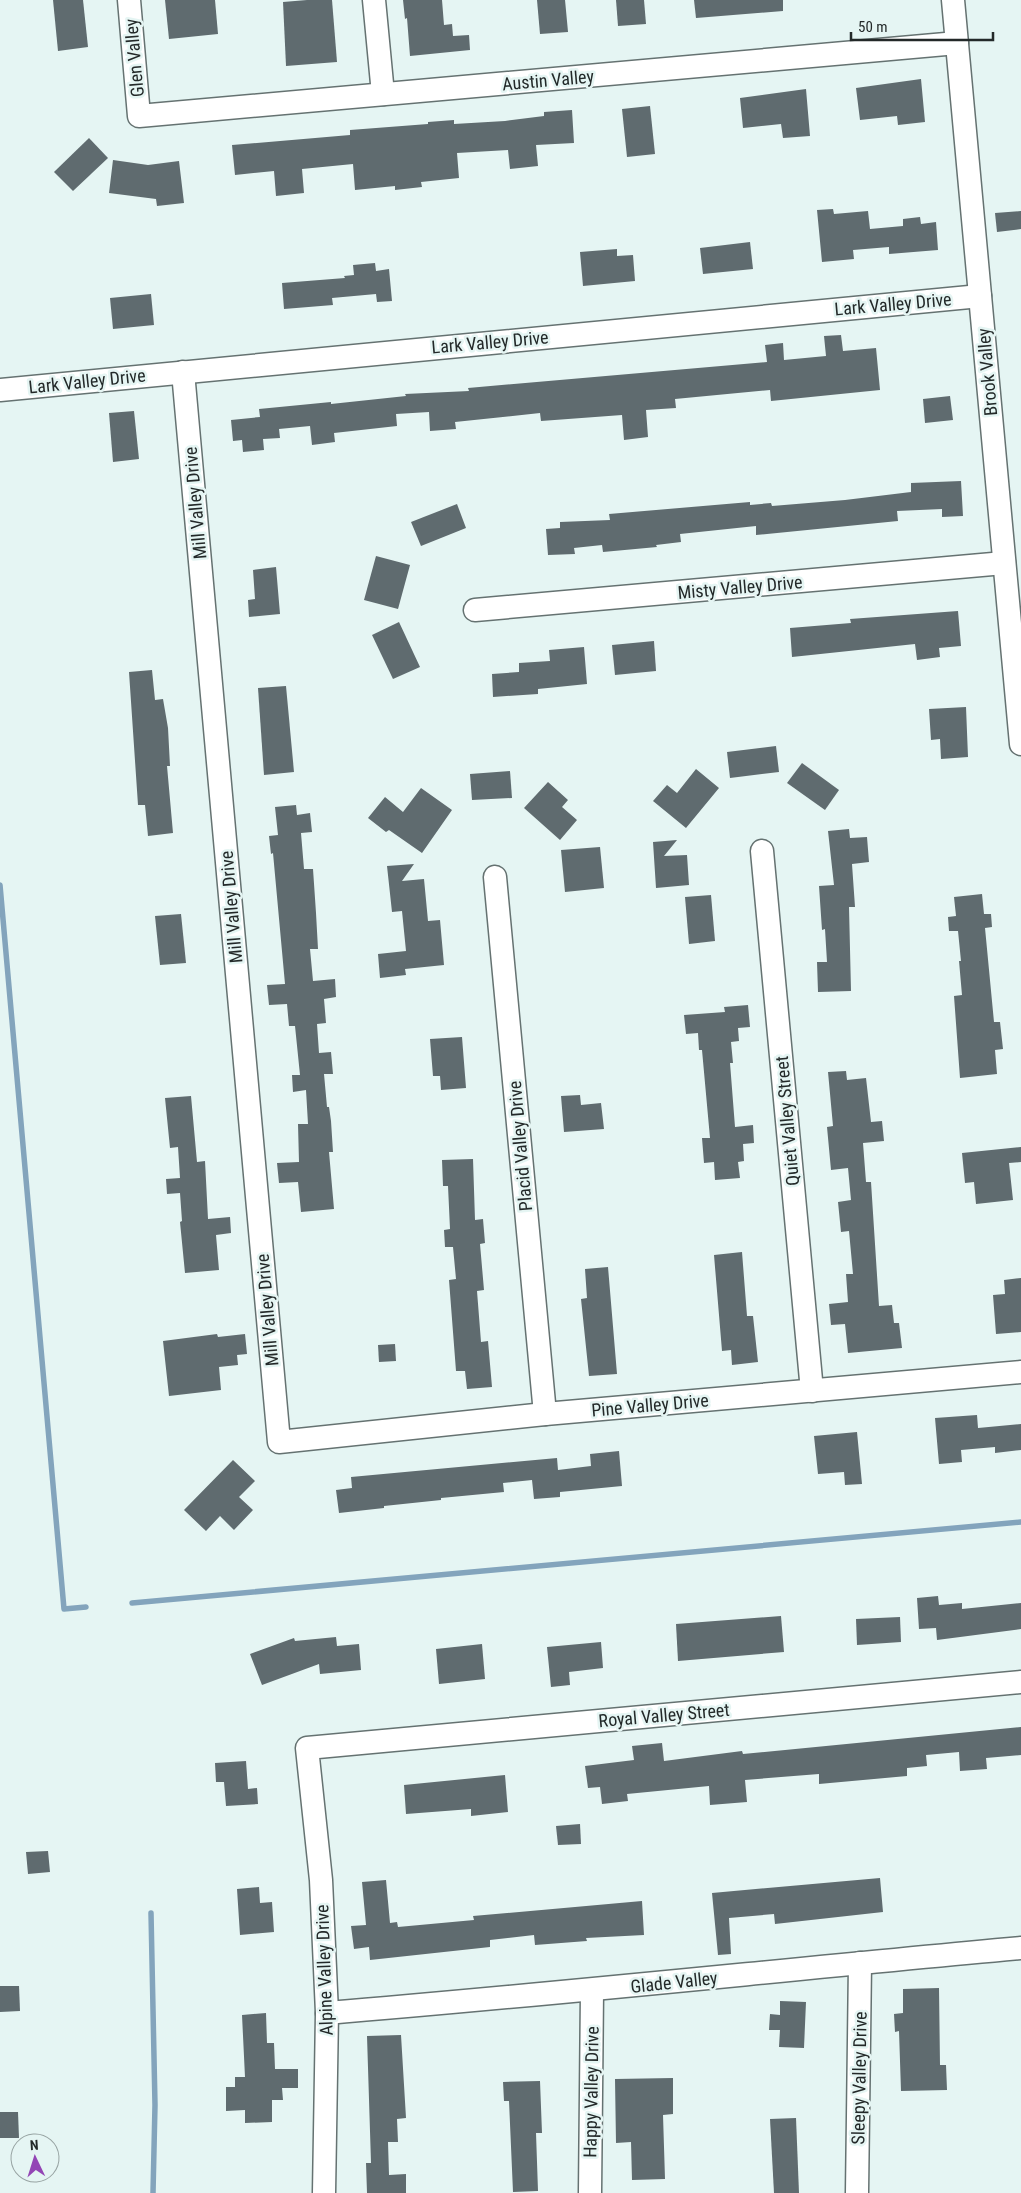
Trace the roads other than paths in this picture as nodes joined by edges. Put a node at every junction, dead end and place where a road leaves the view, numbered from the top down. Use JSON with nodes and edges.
{"nodes":[{"id":1,"x":129,"y":0,"type":"edge"},
{"id":2,"x":374,"y":0,"type":"edge"},
{"id":3,"x":953,"y":0,"type":"edge"},
{"id":4,"x":957,"y":43,"type":"junction"},
{"id":5,"x":383,"y":94,"type":"junction"},
{"id":6,"x":139,"y":116,"type":"joint"},
{"id":7,"x":980,"y":296,"type":"junction"},
{"id":8,"x":183,"y":372,"type":"junction"},
{"id":9,"x":0,"y":390,"type":"edge"},
{"id":10,"x":1004,"y":563,"type":"junction"},
{"id":11,"x":475,"y":610,"type":"dead end"},
{"id":12,"x":1021,"y":744,"type":"edge"},
{"id":13,"x":762,"y":851,"type":"dead end"},
{"id":14,"x":495,"y":877,"type":"dead end"},
{"id":15,"x":1021,"y":1372,"type":"edge"},
{"id":16,"x":812,"y":1391,"type":"junction"},
{"id":17,"x":545,"y":1414,"type":"junction"},
{"id":18,"x":279,"y":1442,"type":"joint"},
{"id":19,"x":1021,"y":1682,"type":"edge"},
{"id":20,"x":307,"y":1748,"type":"joint"},
{"id":21,"x":1021,"y":1948,"type":"edge"},
{"id":22,"x":860,"y":1963,"type":"junction"},
{"id":23,"x":592,"y":1991,"type":"junction"},
{"id":24,"x":327,"y":2014,"type":"junction"},
{"id":25,"x":324,"y":2193,"type":"edge"},
{"id":26,"x":590,"y":2193,"type":"edge"},
{"id":27,"x":858,"y":2193,"type":"edge"}],
"edges":[{"from":1,"to":6,"type":"street","name":"Glen Valley"},
{"from":2,"to":5,"type":"street"},
{"from":3,"to":4,"type":"street","name":"Brook Valley"},
{"from":4,"to":5,"type":"street","name":"Austin Valley"},
{"from":4,"to":7,"type":"street","name":"Brook Valley"},
{"from":5,"to":6,"type":"street","name":"Austin Valley"},
{"from":7,"to":8,"type":"street","name":"Lark Valley Drive"},
{"from":7,"to":10,"type":"street","name":"Brook Valley"},
{"from":8,"to":9,"type":"street","name":"Lark Valley Drive"},
{"from":8,"to":18,"type":"street","name":"Mill Valley Drive"},
{"from":10,"to":11,"type":"street","name":"Misty Valley Drive"},
{"from":10,"to":12,"type":"street","name":"Brook Valley"},
{"from":13,"to":16,"type":"street","name":"Quiet Valley Street"},
{"from":14,"to":17,"type":"street","name":"Placid Valley Drive"},
{"from":15,"to":16,"type":"street","name":"Pine Valley Drive"},
{"from":16,"to":17,"type":"street","name":"Pine Valley Drive"},
{"from":17,"to":18,"type":"street","name":"Pine Valley Drive"},
{"from":19,"to":20,"type":"street","name":"Royal Valley Street"},
{"from":20,"to":24,"type":"street","name":"Alpine Valley Drive"},
{"from":21,"to":22,"type":"street","name":"Glade Valley"},
{"from":22,"to":23,"type":"street","name":"Glade Valley"},
{"from":22,"to":27,"type":"street","name":"Sleepy Valley Drive"},
{"from":23,"to":24,"type":"street","name":"Glade Valley"},
{"from":23,"to":26,"type":"street","name":"Happy Valley Drive"},
{"from":24,"to":25,"type":"street","name":"Alpine Valley Drive"}]}
